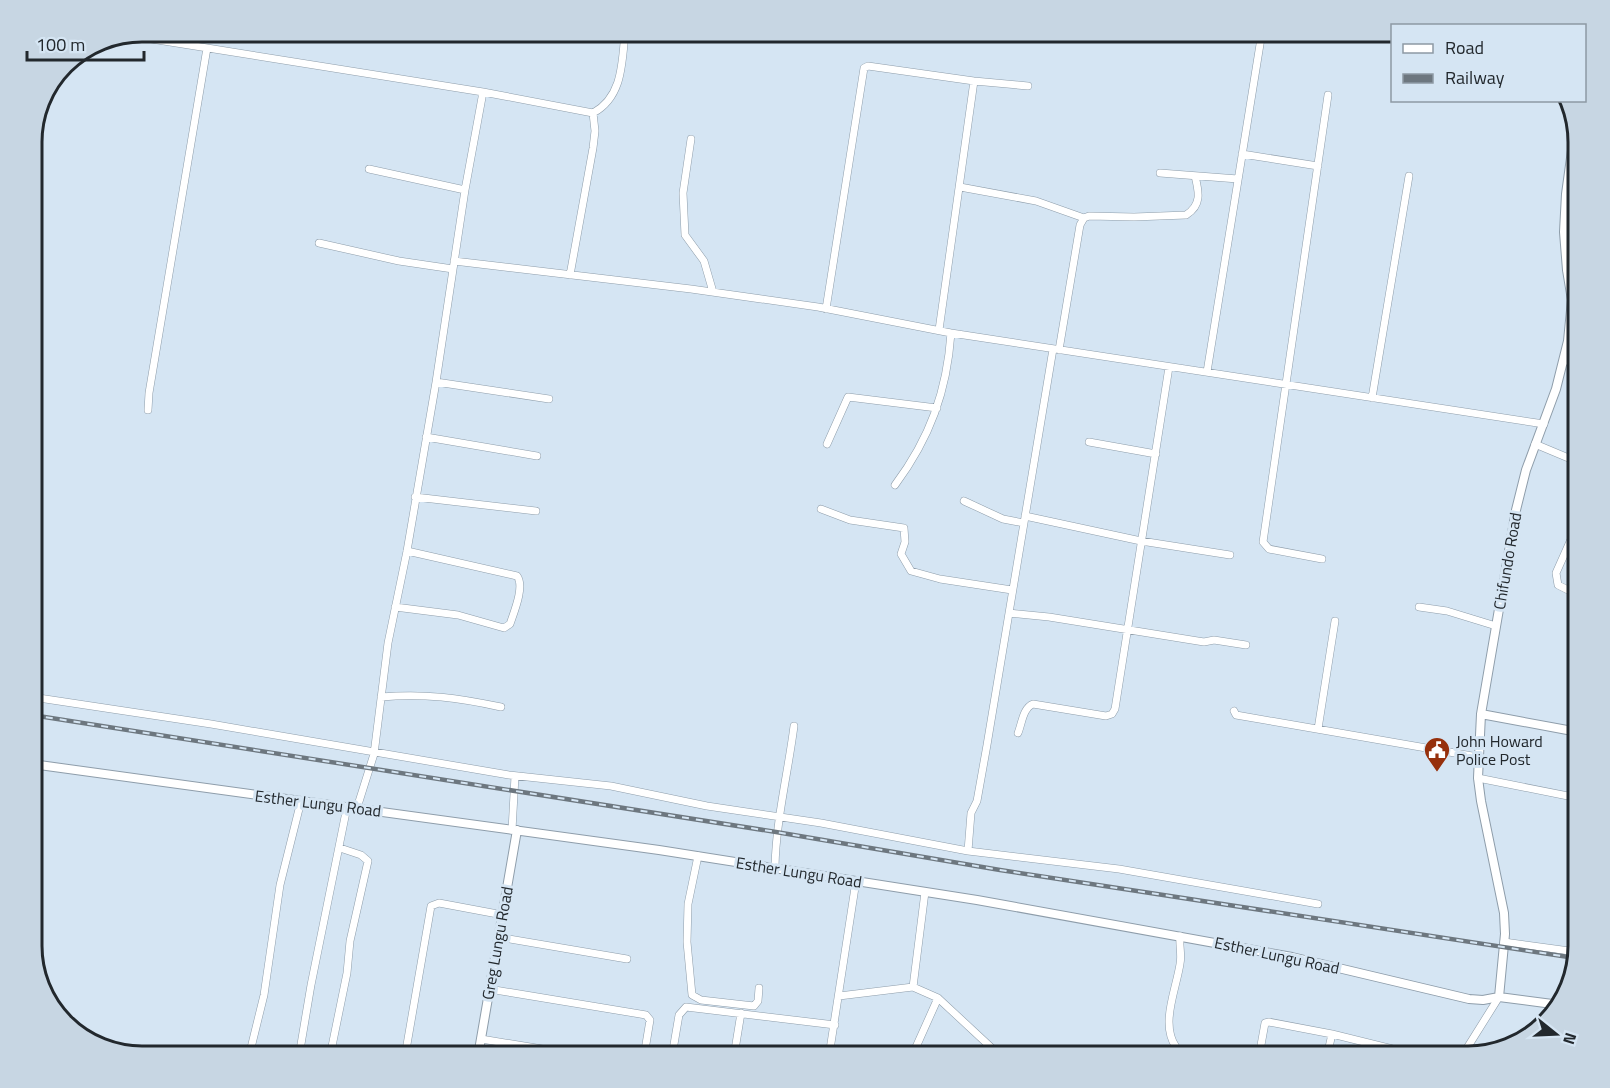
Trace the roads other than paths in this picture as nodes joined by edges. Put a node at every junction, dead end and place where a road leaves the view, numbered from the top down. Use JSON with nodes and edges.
{"nodes":[{"id":1,"x":170,"y":42,"type":"edge"},
{"id":2,"x":625,"y":42,"type":"edge"},
{"id":3,"x":1260,"y":42,"type":"edge"},
{"id":4,"x":207,"y":48,"type":"junction"},
{"id":5,"x":974,"y":81,"type":"junction"},
{"id":6,"x":1028,"y":86,"type":"dead end"},
{"id":7,"x":483,"y":92,"type":"junction"},
{"id":8,"x":1328,"y":94,"type":"dead end"},
{"id":9,"x":593,"y":113,"type":"junction"},
{"id":10,"x":691,"y":139,"type":"dead end"},
{"id":11,"x":1242,"y":153,"type":"junction"},
{"id":12,"x":1318,"y":166,"type":"junction"},
{"id":13,"x":369,"y":169,"type":"dead end"},
{"id":14,"x":1160,"y":173,"type":"dead end"},
{"id":15,"x":1195,"y":176,"type":"junction"},
{"id":16,"x":1409,"y":176,"type":"dead end"},
{"id":17,"x":1238,"y":179,"type":"junction"},
{"id":18,"x":1568,"y":180,"type":"edge"},
{"id":19,"x":960,"y":188,"type":"junction"},
{"id":20,"x":465,"y":190,"type":"junction"},
{"id":21,"x":1084,"y":218,"type":"junction"},
{"id":22,"x":319,"y":243,"type":"dead end"},
{"id":23,"x":453,"y":265,"type":"junction"},
{"id":24,"x":1567,"y":270,"type":"joint"},
{"id":25,"x":570,"y":275,"type":"junction"},
{"id":26,"x":1568,"y":276,"type":"edge"},
{"id":27,"x":713,"y":292,"type":"junction"},
{"id":28,"x":826,"y":309,"type":"junction"},
{"id":29,"x":939,"y":330,"type":"junction"},
{"id":30,"x":951,"y":333,"type":"junction"},
{"id":31,"x":1568,"y":341,"type":"edge"},
{"id":32,"x":1056,"y":349,"type":"junction"},
{"id":33,"x":1564,"y":359,"type":"junction"},
{"id":34,"x":1568,"y":361,"type":"edge"},
{"id":35,"x":1169,"y":366,"type":"junction"},
{"id":36,"x":1207,"y":372,"type":"junction"},
{"id":37,"x":436,"y":382,"type":"junction"},
{"id":38,"x":1287,"y":385,"type":"junction"},
{"id":39,"x":1372,"y":398,"type":"junction"},
{"id":40,"x":549,"y":399,"type":"dead end"},
{"id":41,"x":937,"y":408,"type":"junction"},
{"id":42,"x":148,"y":410,"type":"dead end"},
{"id":43,"x":1544,"y":424,"type":"junction"},
{"id":44,"x":426,"y":437,"type":"junction"},
{"id":45,"x":1089,"y":442,"type":"dead end"},
{"id":46,"x":827,"y":444,"type":"dead end"},
{"id":47,"x":1535,"y":444,"type":"junction"},
{"id":48,"x":1156,"y":454,"type":"junction"},
{"id":49,"x":537,"y":456,"type":"dead end"},
{"id":50,"x":1568,"y":458,"type":"edge"},
{"id":51,"x":895,"y":485,"type":"dead end"},
{"id":52,"x":415,"y":497,"type":"junction"},
{"id":53,"x":964,"y":501,"type":"dead end"},
{"id":54,"x":821,"y":509,"type":"dead end"},
{"id":55,"x":537,"y":511,"type":"dead end"},
{"id":56,"x":1024,"y":519,"type":"junction"},
{"id":57,"x":1141,"y":541,"type":"junction"},
{"id":58,"x":1568,"y":546,"type":"edge"},
{"id":59,"x":407,"y":551,"type":"junction"},
{"id":60,"x":1230,"y":555,"type":"dead end"},
{"id":61,"x":1322,"y":559,"type":"dead end"},
{"id":62,"x":1012,"y":590,"type":"junction"},
{"id":63,"x":1568,"y":590,"type":"edge"},
{"id":64,"x":395,"y":607,"type":"junction"},
{"id":65,"x":1419,"y":607,"type":"dead end"},
{"id":66,"x":1009,"y":613,"type":"junction"},
{"id":67,"x":1335,"y":621,"type":"dead end"},
{"id":68,"x":1496,"y":626,"type":"junction"},
{"id":69,"x":1129,"y":630,"type":"junction"},
{"id":70,"x":1246,"y":645,"type":"dead end"},
{"id":71,"x":381,"y":697,"type":"junction"},
{"id":72,"x":42,"y":699,"type":"edge"},
{"id":73,"x":501,"y":707,"type":"dead end"},
{"id":74,"x":1234,"y":711,"type":"dead end"},
{"id":75,"x":1481,"y":714,"type":"junction"},
{"id":76,"x":794,"y":726,"type":"dead end"},
{"id":77,"x":1318,"y":729,"type":"junction"},
{"id":78,"x":1568,"y":730,"type":"edge"},
{"id":79,"x":1018,"y":733,"type":"dead end"},
{"id":80,"x":374,"y":754,"type":"junction"},
{"id":81,"x":1478,"y":758,"type":"junction"},
{"id":82,"x":42,"y":765,"type":"edge"},
{"id":83,"x":515,"y":776,"type":"junction"},
{"id":84,"x":1478,"y":778,"type":"junction"},
{"id":85,"x":1568,"y":796,"type":"edge"},
{"id":86,"x":301,"y":801,"type":"junction"},
{"id":87,"x":347,"y":807,"type":"junction"},
{"id":88,"x":357,"y":808,"type":"junction"},
{"id":89,"x":779,"y":816,"type":"junction"},
{"id":90,"x":514,"y":830,"type":"junction"},
{"id":91,"x":340,"y":848,"type":"junction"},
{"id":92,"x":969,"y":851,"type":"junction"},
{"id":93,"x":698,"y":856,"type":"junction"},
{"id":94,"x":774,"y":867,"type":"junction"},
{"id":95,"x":856,"y":881,"type":"junction"},
{"id":96,"x":925,"y":892,"type":"junction"},
{"id":97,"x":1318,"y":904,"type":"dead end"},
{"id":98,"x":503,"y":915,"type":"junction"},
{"id":99,"x":1180,"y":936,"type":"junction"},
{"id":100,"x":498,"y":937,"type":"junction"},
{"id":101,"x":1504,"y":942,"type":"junction"},
{"id":102,"x":1567,"y":951,"type":"edge"},
{"id":103,"x":627,"y":959,"type":"dead end"},
{"id":104,"x":913,"y":987,"type":"junction"},
{"id":105,"x":759,"y":988,"type":"dead end"},
{"id":106,"x":489,"y":989,"type":"junction"},
{"id":107,"x":839,"y":996,"type":"junction"},
{"id":108,"x":1499,"y":997,"type":"junction"},
{"id":109,"x":938,"y":998,"type":"junction"},
{"id":110,"x":1549,"y":1004,"type":"edge"},
{"id":111,"x":741,"y":1013,"type":"junction"},
{"id":112,"x":835,"y":1026,"type":"junction"},
{"id":113,"x":1332,"y":1034,"type":"junction"},
{"id":114,"x":481,"y":1039,"type":"junction"},
{"id":115,"x":251,"y":1046,"type":"edge"},
{"id":116,"x":301,"y":1046,"type":"edge"},
{"id":117,"x":332,"y":1046,"type":"edge"},
{"id":118,"x":407,"y":1046,"type":"edge"},
{"id":119,"x":480,"y":1046,"type":"edge"},
{"id":120,"x":524,"y":1046,"type":"edge"},
{"id":121,"x":646,"y":1046,"type":"edge"},
{"id":122,"x":674,"y":1046,"type":"edge"},
{"id":123,"x":736,"y":1046,"type":"edge"},
{"id":124,"x":831,"y":1046,"type":"edge"},
{"id":125,"x":916,"y":1046,"type":"edge"},
{"id":126,"x":990,"y":1046,"type":"edge"},
{"id":127,"x":1175,"y":1046,"type":"edge"},
{"id":128,"x":1261,"y":1046,"type":"edge"},
{"id":129,"x":1329,"y":1046,"type":"edge"},
{"id":130,"x":1381,"y":1046,"type":"edge"},
{"id":131,"x":1468,"y":1046,"type":"edge"}],
"edges":[{"from":1,"to":4,"type":"street"},
{"from":2,"to":9,"type":"street"},
{"from":3,"to":11,"type":"street"},
{"from":4,"to":7,"type":"street"},
{"from":4,"to":42,"type":"street"},
{"from":5,"to":6,"type":"street"},
{"from":5,"to":19,"type":"street"},
{"from":5,"to":28,"type":"street"},
{"from":7,"to":9,"type":"street"},
{"from":7,"to":20,"type":"street"},
{"from":8,"to":12,"type":"street"},
{"from":9,"to":25,"type":"street"},
{"from":10,"to":27,"type":"street"},
{"from":11,"to":12,"type":"street"},
{"from":11,"to":17,"type":"street"},
{"from":12,"to":38,"type":"street"},
{"from":13,"to":20,"type":"street"},
{"from":14,"to":15,"type":"street"},
{"from":15,"to":17,"type":"street"},
{"from":15,"to":21,"type":"street"},
{"from":16,"to":39,"type":"street"},
{"from":17,"to":36,"type":"street"},
{"from":18,"to":24,"type":"street","name":"Chifundo Road"},
{"from":19,"to":21,"type":"street"},
{"from":19,"to":29,"type":"street"},
{"from":20,"to":23,"type":"street"},
{"from":21,"to":32,"type":"street"},
{"from":22,"to":23,"type":"street"},
{"from":23,"to":25,"type":"street"},
{"from":23,"to":37,"type":"street"},
{"from":24,"to":26,"type":"street","name":"Chifundo Road"},
{"from":25,"to":27,"type":"street"},
{"from":27,"to":28,"type":"street"},
{"from":28,"to":29,"type":"street"},
{"from":29,"to":30,"type":"street"},
{"from":30,"to":32,"type":"street"},
{"from":30,"to":41,"type":"street"},
{"from":31,"to":33,"type":"street","name":"Chifundo Road"},
{"from":32,"to":35,"type":"street"},
{"from":32,"to":56,"type":"street"},
{"from":33,"to":34,"type":"street"},
{"from":33,"to":43,"type":"street","name":"Chifundo Road"},
{"from":35,"to":36,"type":"street"},
{"from":35,"to":48,"type":"street"},
{"from":36,"to":38,"type":"street"},
{"from":37,"to":40,"type":"street"},
{"from":37,"to":44,"type":"street"},
{"from":38,"to":39,"type":"street"},
{"from":38,"to":61,"type":"street"},
{"from":39,"to":43,"type":"street"},
{"from":41,"to":46,"type":"street"},
{"from":41,"to":51,"type":"street"},
{"from":43,"to":47,"type":"street","name":"Chifundo Road"},
{"from":44,"to":49,"type":"street"},
{"from":44,"to":52,"type":"street"},
{"from":45,"to":48,"type":"street"},
{"from":47,"to":50,"type":"street"},
{"from":47,"to":68,"type":"street","name":"Chifundo Road"},
{"from":48,"to":57,"type":"street"},
{"from":52,"to":55,"type":"street"},
{"from":52,"to":59,"type":"street"},
{"from":53,"to":56,"type":"street"},
{"from":54,"to":62,"type":"street"},
{"from":56,"to":57,"type":"street"},
{"from":56,"to":62,"type":"street"},
{"from":57,"to":60,"type":"street"},
{"from":57,"to":69,"type":"street"},
{"from":58,"to":63,"type":"street"},
{"from":59,"to":64,"type":"street"},
{"from":59,"to":64,"type":"street"},
{"from":62,"to":66,"type":"street"},
{"from":64,"to":71,"type":"street"},
{"from":65,"to":68,"type":"street"},
{"from":66,"to":69,"type":"street"},
{"from":66,"to":92,"type":"street"},
{"from":67,"to":77,"type":"street"},
{"from":68,"to":75,"type":"street","name":"Chifundo Road"},
{"from":69,"to":70,"type":"street"},
{"from":69,"to":79,"type":"street"},
{"from":71,"to":73,"type":"street"},
{"from":71,"to":80,"type":"street"},
{"from":72,"to":80,"type":"street"},
{"from":74,"to":77,"type":"street"},
{"from":75,"to":78,"type":"street"},
{"from":75,"to":81,"type":"street","name":"Chifundo Road"},
{"from":76,"to":89,"type":"street"},
{"from":77,"to":81,"type":"street"},
{"from":80,"to":83,"type":"street"},
{"from":80,"to":88,"type":"street"},
{"from":81,"to":84,"type":"street","name":"Chifundo Road"},
{"from":82,"to":86,"type":"street","name":"Esther Lungu Road"},
{"from":83,"to":89,"type":"street"},
{"from":83,"to":90,"type":"street"},
{"from":84,"to":85,"type":"street"},
{"from":84,"to":101,"type":"street","name":"Chifundo Road"},
{"from":86,"to":87,"type":"street","name":"Esther Lungu Road"},
{"from":86,"to":115,"type":"street"},
{"from":87,"to":88,"type":"street","name":"Esther Lungu Road"},
{"from":87,"to":91,"type":"street"},
{"from":88,"to":90,"type":"street","name":"Esther Lungu Road"},
{"from":89,"to":92,"type":"street"},
{"from":89,"to":94,"type":"street"},
{"from":90,"to":93,"type":"street","name":"Esther Lungu Road"},
{"from":90,"to":98,"type":"street","name":"Greg Lungu Road"},
{"from":91,"to":116,"type":"street"},
{"from":91,"to":117,"type":"street"},
{"from":92,"to":97,"type":"street"},
{"from":93,"to":94,"type":"street","name":"Esther Lungu Road"},
{"from":93,"to":105,"type":"street"},
{"from":94,"to":95,"type":"street","name":"Esther Lungu Road"},
{"from":95,"to":96,"type":"street","name":"Esther Lungu Road"},
{"from":95,"to":107,"type":"street"},
{"from":96,"to":99,"type":"street","name":"Esther Lungu Road"},
{"from":96,"to":104,"type":"street"},
{"from":98,"to":100,"type":"street","name":"Greg Lungu Road"},
{"from":98,"to":118,"type":"street"},
{"from":99,"to":108,"type":"street","name":"Esther Lungu Road"},
{"from":99,"to":127,"type":"street"},
{"from":100,"to":103,"type":"street"},
{"from":100,"to":106,"type":"street","name":"Greg Lungu Road"},
{"from":101,"to":102,"type":"street"},
{"from":101,"to":108,"type":"street","name":"Chifundo Road"},
{"from":104,"to":107,"type":"street"},
{"from":104,"to":109,"type":"street"},
{"from":106,"to":114,"type":"street","name":"Greg Lungu Road"},
{"from":106,"to":121,"type":"street"},
{"from":107,"to":112,"type":"street"},
{"from":108,"to":110,"type":"street","name":"Esther Lungu Road"},
{"from":108,"to":131,"type":"street"},
{"from":109,"to":125,"type":"street"},
{"from":109,"to":126,"type":"street"},
{"from":111,"to":112,"type":"street"},
{"from":111,"to":122,"type":"street"},
{"from":111,"to":123,"type":"street"},
{"from":112,"to":124,"type":"street"},
{"from":113,"to":128,"type":"street"},
{"from":113,"to":129,"type":"street"},
{"from":113,"to":130,"type":"street"},
{"from":114,"to":119,"type":"street","name":"Greg Lungu Road"},
{"from":114,"to":120,"type":"street"}]}
